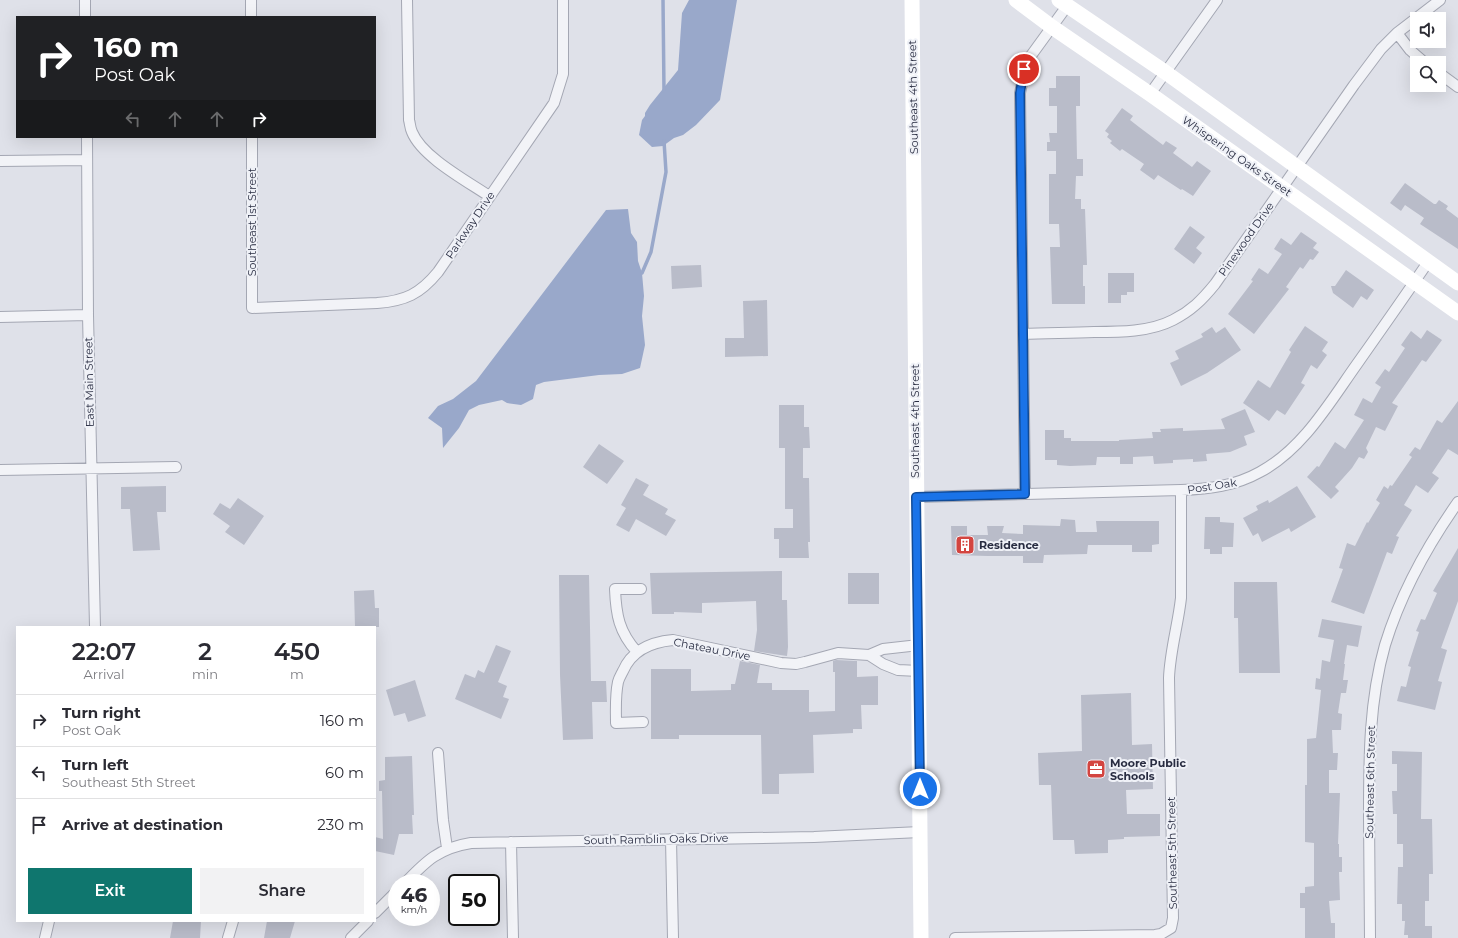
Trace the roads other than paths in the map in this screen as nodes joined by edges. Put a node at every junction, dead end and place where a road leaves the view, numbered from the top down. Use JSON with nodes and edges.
{"nodes":[{"id":1,"x":85,"y":0,"type":"edge"},
{"id":2,"x":251,"y":0,"type":"edge"},
{"id":3,"x":407,"y":0,"type":"edge"},
{"id":4,"x":563,"y":0,"type":"edge"},
{"id":5,"x":912,"y":0,"type":"edge"},
{"id":6,"x":1016,"y":0,"type":"edge"},
{"id":7,"x":1217,"y":0,"type":"edge"},
{"id":8,"x":1440,"y":0,"type":"edge"},
{"id":9,"x":1063,"y":3,"type":"edge"},
{"id":10,"x":85,"y":16,"type":"edge"},
{"id":11,"x":251,"y":16,"type":"edge"},
{"id":12,"x":1052,"y":27,"type":"junction"},
{"id":13,"x":1397,"y":33,"type":"junction"},
{"id":14,"x":1417,"y":56,"type":"edge"},
{"id":15,"x":1165,"y":72,"type":"junction"},
{"id":16,"x":1446,"y":78,"type":"edge"},
{"id":17,"x":1458,"y":87,"type":"edge"},
{"id":18,"x":1150,"y":94,"type":"junction"},
{"id":19,"x":87,"y":138,"type":"edge"},
{"id":20,"x":252,"y":138,"type":"edge"},
{"id":21,"x":87,"y":160,"type":"junction"},
{"id":22,"x":0,"y":161,"type":"edge"},
{"id":23,"x":1296,"y":167,"type":"junction"},
{"id":24,"x":1282,"y":188,"type":"junction"},
{"id":25,"x":490,"y":196,"type":"junction"},
{"id":26,"x":1428,"y":262,"type":"junction"},
{"id":27,"x":1414,"y":282,"type":"junction"},
{"id":28,"x":1458,"y":283,"type":"edge"},
{"id":29,"x":252,"y":308,"type":"joint"},
{"id":30,"x":1458,"y":313,"type":"edge"},
{"id":31,"x":88,"y":315,"type":"junction"},
{"id":32,"x":0,"y":317,"type":"edge"},
{"id":33,"x":1024,"y":334,"type":"junction"},
{"id":34,"x":176,"y":467,"type":"dead end"},
{"id":35,"x":0,"y":470,"type":"edge"},
{"id":36,"x":91,"y":470,"type":"junction"},
{"id":37,"x":1181,"y":490,"type":"junction"},
{"id":38,"x":1025,"y":494,"type":"junction"},
{"id":39,"x":916,"y":497,"type":"junction"},
{"id":40,"x":1458,"y":502,"type":"edge"},
{"id":41,"x":641,"y":589,"type":"dead end"},
{"id":42,"x":95,"y":626,"type":"edge"},
{"id":43,"x":919,"y":645,"type":"junction"},
{"id":44,"x":637,"y":652,"type":"junction"},
{"id":45,"x":868,"y":655,"type":"junction"},
{"id":46,"x":919,"y":671,"type":"junction"},
{"id":47,"x":643,"y":722,"type":"dead end"},
{"id":48,"x":438,"y":753,"type":"dead end"},
{"id":49,"x":920,"y":832,"type":"junction"},
{"id":50,"x":671,"y":839,"type":"junction"},
{"id":51,"x":511,"y":842,"type":"junction"},
{"id":52,"x":447,"y":848,"type":"junction"},
{"id":53,"x":414,"y":874,"type":"edge"},
{"id":54,"x":388,"y":900,"type":"edge"},
{"id":55,"x":376,"y":913,"type":"edge"},
{"id":56,"x":50,"y":922,"type":"edge"},
{"id":57,"x":233,"y":922,"type":"edge"},
{"id":58,"x":367,"y":922,"type":"edge"},
{"id":59,"x":45,"y":938,"type":"edge"},
{"id":60,"x":228,"y":938,"type":"edge"},
{"id":61,"x":351,"y":938,"type":"edge"},
{"id":62,"x":513,"y":938,"type":"edge"},
{"id":63,"x":673,"y":938,"type":"edge"},
{"id":64,"x":921,"y":938,"type":"edge"},
{"id":65,"x":955,"y":938,"type":"edge"},
{"id":66,"x":1370,"y":938,"type":"edge"}],
"edges":[{"from":1,"to":10,"type":"street"},
{"from":2,"to":11,"type":"street"},
{"from":3,"to":25,"type":"street"},
{"from":4,"to":25,"type":"street","name":"Parkway Drive"},
{"from":5,"to":39,"type":"street","name":"Southeast 4th Street"},
{"from":6,"to":12,"type":"street","name":"Whispering Oaks Street"},
{"from":7,"to":15,"type":"street"},
{"from":8,"to":13,"type":"street","name":"Pinewood Drive"},
{"from":9,"to":12,"type":"street"},
{"from":9,"to":15,"type":"street"},
{"from":12,"to":18,"type":"street","name":"Whispering Oaks Street"},
{"from":12,"to":33,"type":"street"},
{"from":13,"to":14,"type":"street"},
{"from":13,"to":23,"type":"street","name":"Pinewood Drive"},
{"from":15,"to":18,"type":"street"},
{"from":15,"to":23,"type":"street"},
{"from":16,"to":17,"type":"street"},
{"from":18,"to":24,"type":"street","name":"Whispering Oaks Street"},
{"from":19,"to":21,"type":"street","name":"East Main Street"},
{"from":20,"to":29,"type":"street","name":"Southeast 1st Street"},
{"from":21,"to":22,"type":"street"},
{"from":21,"to":31,"type":"street","name":"East Main Street"},
{"from":23,"to":24,"type":"street","name":"Pinewood Drive"},
{"from":23,"to":26,"type":"street"},
{"from":24,"to":27,"type":"street","name":"Whispering Oaks Street"},
{"from":24,"to":33,"type":"street","name":"Pinewood Drive"},
{"from":25,"to":29,"type":"street","name":"Parkway Drive"},
{"from":26,"to":27,"type":"street","name":"Post Oak"},
{"from":26,"to":28,"type":"street"},
{"from":27,"to":30,"type":"street","name":"Whispering Oaks Street"},
{"from":27,"to":37,"type":"street","name":"Post Oak"},
{"from":31,"to":32,"type":"street"},
{"from":31,"to":36,"type":"street","name":"East Main Street"},
{"from":33,"to":38,"type":"street"},
{"from":34,"to":36,"type":"street"},
{"from":35,"to":36,"type":"street"},
{"from":36,"to":42,"type":"street","name":"East Main Street"},
{"from":37,"to":38,"type":"street","name":"Post Oak"},
{"from":37,"to":65,"type":"street","name":"Southeast 5th Street"},
{"from":38,"to":39,"type":"street","name":"Post Oak"},
{"from":39,"to":43,"type":"street","name":"Southeast 4th Street"},
{"from":40,"to":66,"type":"street","name":"Southeast 6th Street"},
{"from":41,"to":44,"type":"street"},
{"from":43,"to":45,"type":"street","name":"Chateau Drive"},
{"from":43,"to":46,"type":"street","name":"Southeast 4th Street"},
{"from":44,"to":45,"type":"street","name":"Chateau Drive"},
{"from":44,"to":47,"type":"street","name":"Chateau Drive"},
{"from":45,"to":46,"type":"street","name":"Chateau Drive"},
{"from":46,"to":49,"type":"street","name":"Southeast 4th Street"},
{"from":48,"to":52,"type":"street"},
{"from":49,"to":50,"type":"street","name":"South Ramblin Oaks Drive"},
{"from":49,"to":64,"type":"street","name":"Southeast 4th Street"},
{"from":50,"to":51,"type":"street","name":"South Ramblin Oaks Drive"},
{"from":50,"to":63,"type":"street"},
{"from":51,"to":52,"type":"street","name":"South Ramblin Oaks Drive"},
{"from":51,"to":62,"type":"street"},
{"from":52,"to":53,"type":"street","name":"South Ramblin Oaks Drive"},
{"from":54,"to":55,"type":"street"},
{"from":56,"to":59,"type":"street"},
{"from":57,"to":60,"type":"street"},
{"from":58,"to":61,"type":"street"}]}
